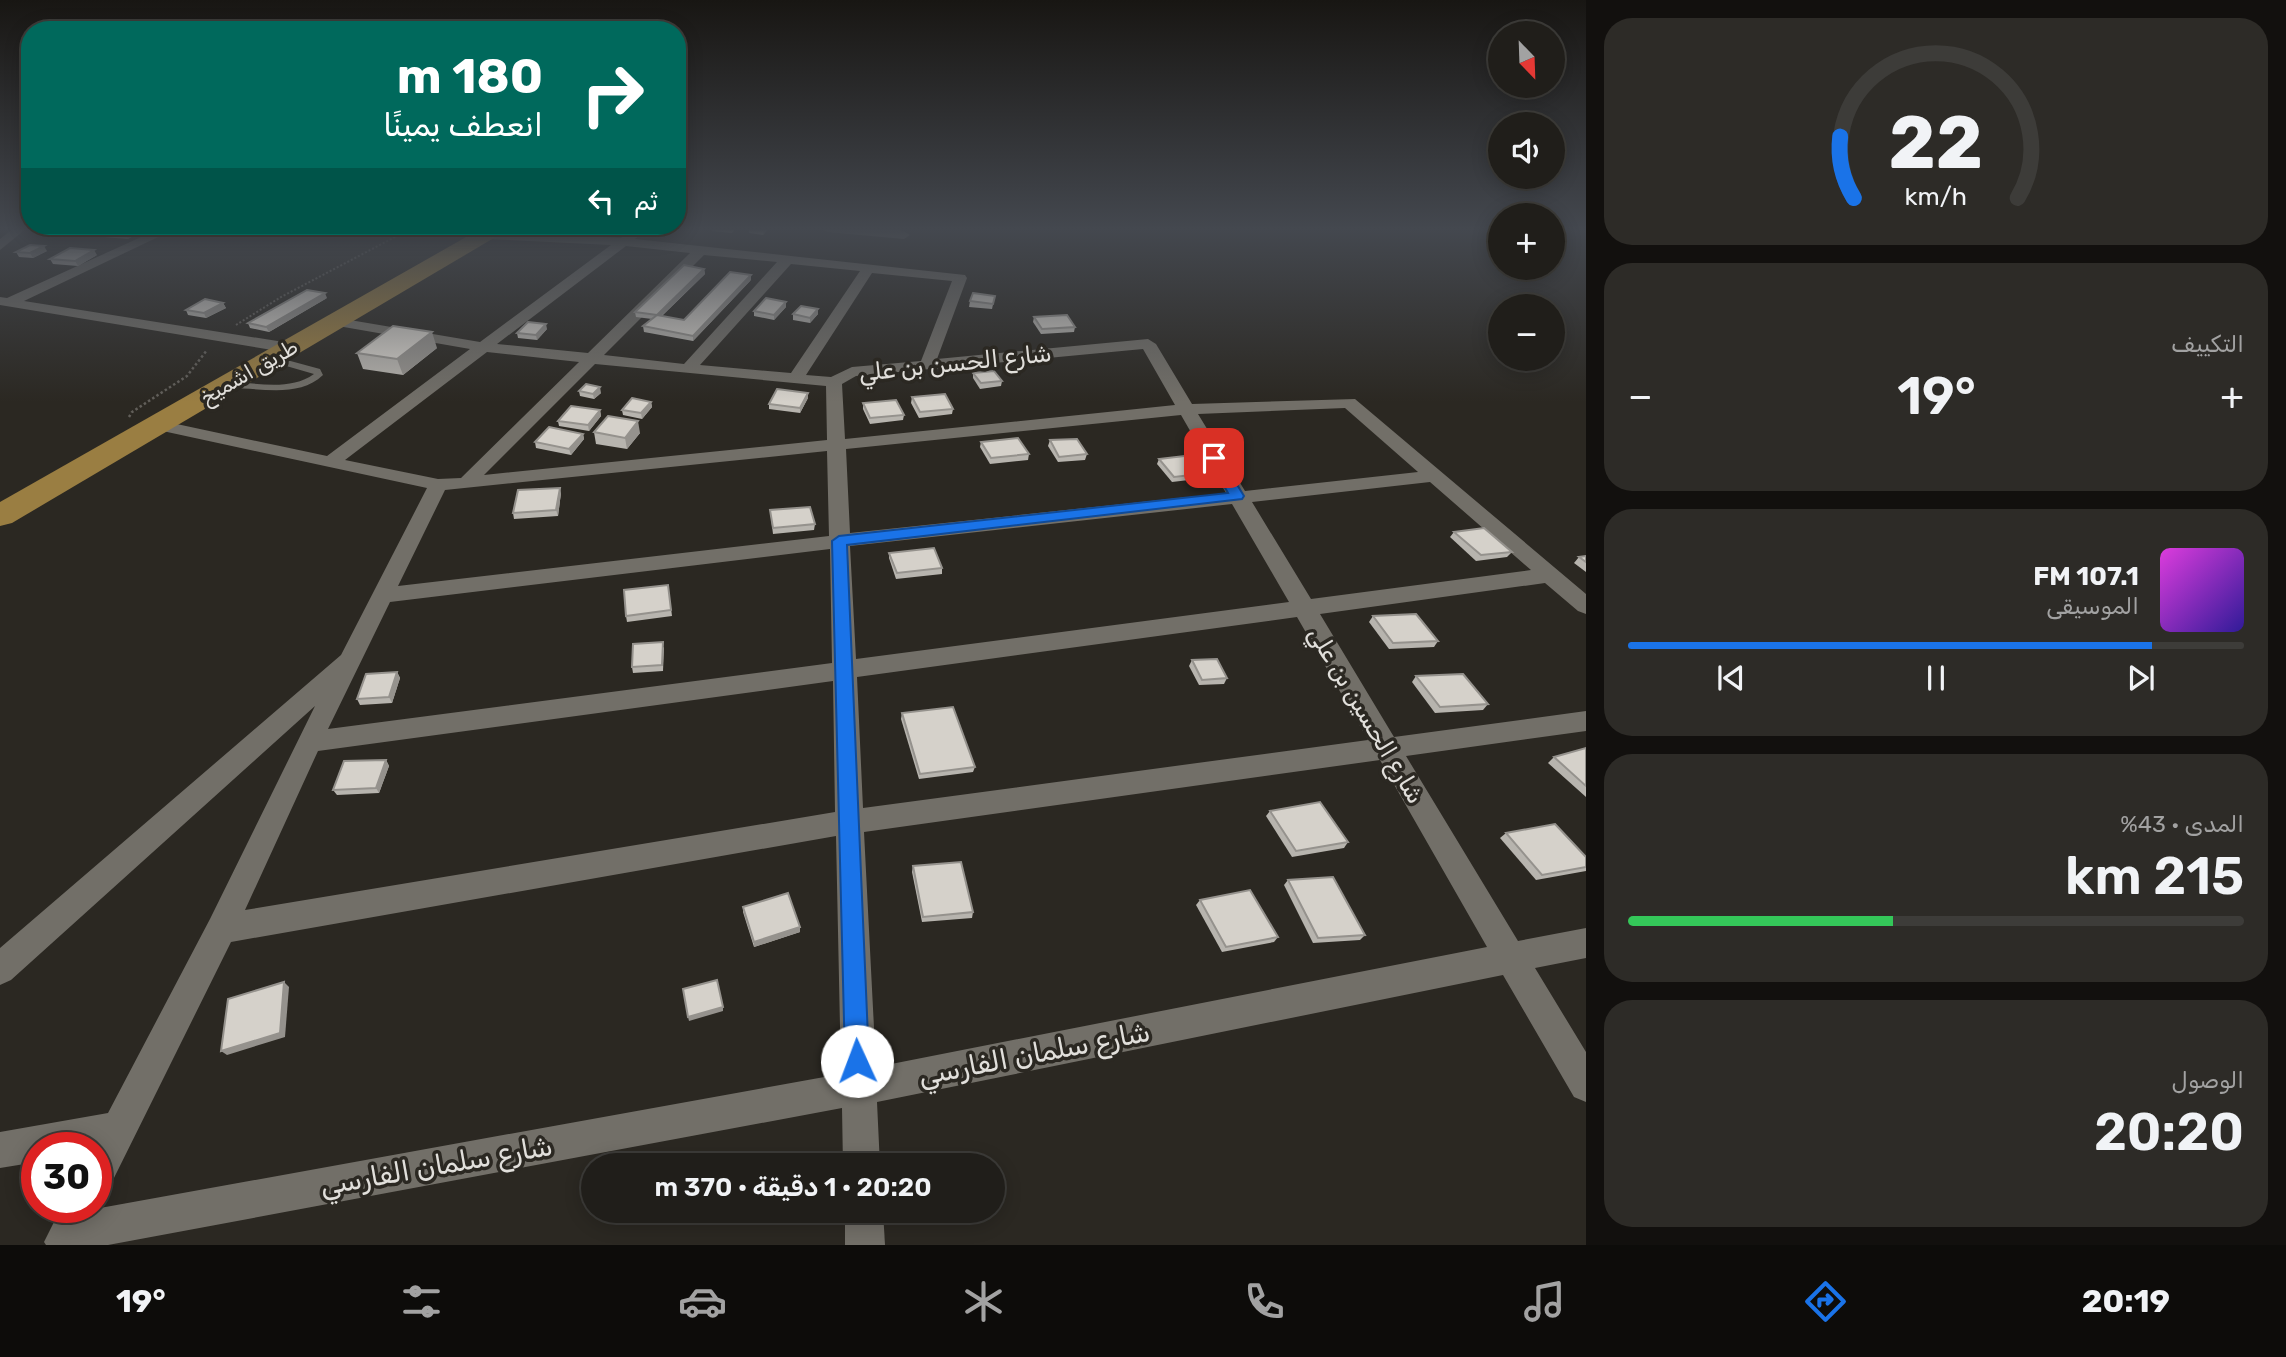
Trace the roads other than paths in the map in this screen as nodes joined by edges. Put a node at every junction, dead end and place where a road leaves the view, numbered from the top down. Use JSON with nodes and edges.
{"nodes":[{"id":1,"x":40,"y":286,"type":"edge"},
{"id":2,"x":399,"y":286,"type":"edge"},
{"id":3,"x":566,"y":286,"type":"edge"},
{"id":4,"x":664,"y":286,"type":"edge"},
{"id":5,"x":763,"y":286,"type":"edge"},
{"id":6,"x":856,"y":286,"type":"edge"},
{"id":7,"x":957,"y":286,"type":"edge"},
{"id":8,"x":4,"y":302,"type":"edge"},
{"id":9,"x":338,"y":322,"type":"junction"},
{"id":10,"x":1148,"y":344,"type":"joint"},
{"id":11,"x":484,"y":346,"type":"junction"},
{"id":12,"x":281,"y":353,"type":"junction"},
{"id":13,"x":591,"y":358,"type":"junction"},
{"id":14,"x":927,"y":365,"type":"junction"},
{"id":15,"x":688,"y":369,"type":"junction"},
{"id":16,"x":795,"y":379,"type":"junction"},
{"id":17,"x":834,"y":382,"type":"junction"},
{"id":18,"x":228,"y":385,"type":"junction"},
{"id":19,"x":1185,"y":409,"type":"junction"},
{"id":20,"x":158,"y":425,"type":"junction"},
{"id":21,"x":836,"y":446,"type":"junction"},
{"id":22,"x":330,"y":462,"type":"junction"},
{"id":23,"x":1434,"y":476,"type":"junction"},
{"id":24,"x":466,"y":483,"type":"junction"},
{"id":25,"x":438,"y":485,"type":"junction"},
{"id":26,"x":1237,"y":496,"type":"junction"},
{"id":27,"x":0,"y":516,"type":"edge"},
{"id":28,"x":839,"y":541,"type":"junction"},
{"id":29,"x":1550,"y":575,"type":"junction"},
{"id":30,"x":384,"y":595,"type":"junction"},
{"id":31,"x":1586,"y":606,"type":"edge"},
{"id":32,"x":1302,"y":607,"type":"junction"},
{"id":33,"x":348,"y":662,"type":"junction"},
{"id":34,"x":844,"y":668,"type":"junction"},
{"id":35,"x":1586,"y":721,"type":"edge"},
{"id":36,"x":309,"y":742,"type":"junction"},
{"id":37,"x":1385,"y":749,"type":"junction"},
{"id":38,"x":849,"y":822,"type":"junction"},
{"id":39,"x":221,"y":929,"type":"junction"},
{"id":40,"x":1586,"y":943,"type":"edge"},
{"id":41,"x":1510,"y":959,"type":"junction"},
{"id":42,"x":0,"y":969,"type":"edge"},
{"id":43,"x":1586,"y":1085,"type":"edge"},
{"id":44,"x":858,"y":1088,"type":"junction"},
{"id":45,"x":119,"y":1129,"type":"junction"},
{"id":46,"x":112,"y":1143,"type":"edge"},
{"id":47,"x":0,"y":1150,"type":"edge"},
{"id":48,"x":861,"y":1153,"type":"edge"},
{"id":49,"x":864,"y":1223,"type":"edge"},
{"id":50,"x":70,"y":1228,"type":"edge"},
{"id":51,"x":865,"y":1245,"type":"edge"}],
"edges":[{"from":1,"to":8,"type":"street"},
{"from":2,"to":9,"type":"highway","name":"طريق اشميخ"},
{"from":3,"to":11,"type":"street"},
{"from":4,"to":13,"type":"street"},
{"from":5,"to":15,"type":"street"},
{"from":6,"to":16,"type":"street"},
{"from":7,"to":14,"type":"street"},
{"from":8,"to":12,"type":"street"},
{"from":9,"to":11,"type":"street"},
{"from":9,"to":12,"type":"highway","name":"طريق اشميخ"},
{"from":10,"to":14,"type":"street","name":"شارع الحسن بن علي"},
{"from":10,"to":19,"type":"street","name":"شارع الحسين بن علي"},
{"from":11,"to":13,"type":"street"},
{"from":11,"to":22,"type":"street"},
{"from":12,"to":18,"type":"highway","name":"طريق اشميخ"},
{"from":12,"to":18,"type":"lane"},
{"from":13,"to":15,"type":"street"},
{"from":13,"to":24,"type":"street"},
{"from":14,"to":17,"type":"street","name":"شارع الحسن بن علي"},
{"from":15,"to":16,"type":"street"},
{"from":16,"to":17,"type":"street"},
{"from":17,"to":21,"type":"street","name":"شارع الحسن بن علي"},
{"from":18,"to":20,"type":"highway","name":"طريق اشميخ"},
{"from":19,"to":21,"type":"street"},
{"from":19,"to":23,"type":"street"},
{"from":19,"to":26,"type":"street","name":"شارع الحسين بن علي"},
{"from":20,"to":22,"type":"street"},
{"from":20,"to":27,"type":"highway","name":"طريق اشميخ"},
{"from":21,"to":24,"type":"street"},
{"from":21,"to":28,"type":"street","name":"شارع الحسن بن علي"},
{"from":22,"to":25,"type":"street"},
{"from":23,"to":26,"type":"street"},
{"from":23,"to":29,"type":"street"},
{"from":24,"to":25,"type":"street"},
{"from":25,"to":30,"type":"street"},
{"from":26,"to":28,"type":"street"},
{"from":26,"to":32,"type":"street","name":"شارع الحسين بن علي"},
{"from":28,"to":30,"type":"street"},
{"from":28,"to":34,"type":"street","name":"شارع الحسن بن علي"},
{"from":29,"to":31,"type":"street"},
{"from":29,"to":32,"type":"street"},
{"from":30,"to":33,"type":"street"},
{"from":32,"to":34,"type":"street"},
{"from":32,"to":37,"type":"street","name":"شارع الحسين بن علي"},
{"from":33,"to":36,"type":"street"},
{"from":33,"to":42,"type":"street"},
{"from":34,"to":36,"type":"street"},
{"from":34,"to":38,"type":"street","name":"شارع الحسن بن علي"},
{"from":35,"to":37,"type":"street"},
{"from":36,"to":39,"type":"street"},
{"from":37,"to":38,"type":"street"},
{"from":37,"to":41,"type":"street","name":"شارع الحسين بن علي"},
{"from":38,"to":39,"type":"street"},
{"from":38,"to":44,"type":"street","name":"شارع الحسن بن علي"},
{"from":39,"to":45,"type":"street"},
{"from":40,"to":41,"type":"street","name":"شارع سلمان الفارسي"},
{"from":41,"to":43,"type":"street","name":"شارع الحسين بن علي"},
{"from":41,"to":44,"type":"street","name":"شارع سلمان الفارسي"},
{"from":44,"to":48,"type":"street","name":"شارع الحسن بن علي"},
{"from":44,"to":50,"type":"street","name":"شارع سلمان الفارسي"},
{"from":45,"to":46,"type":"street"},
{"from":45,"to":47,"type":"street"},
{"from":49,"to":51,"type":"street"}]}
